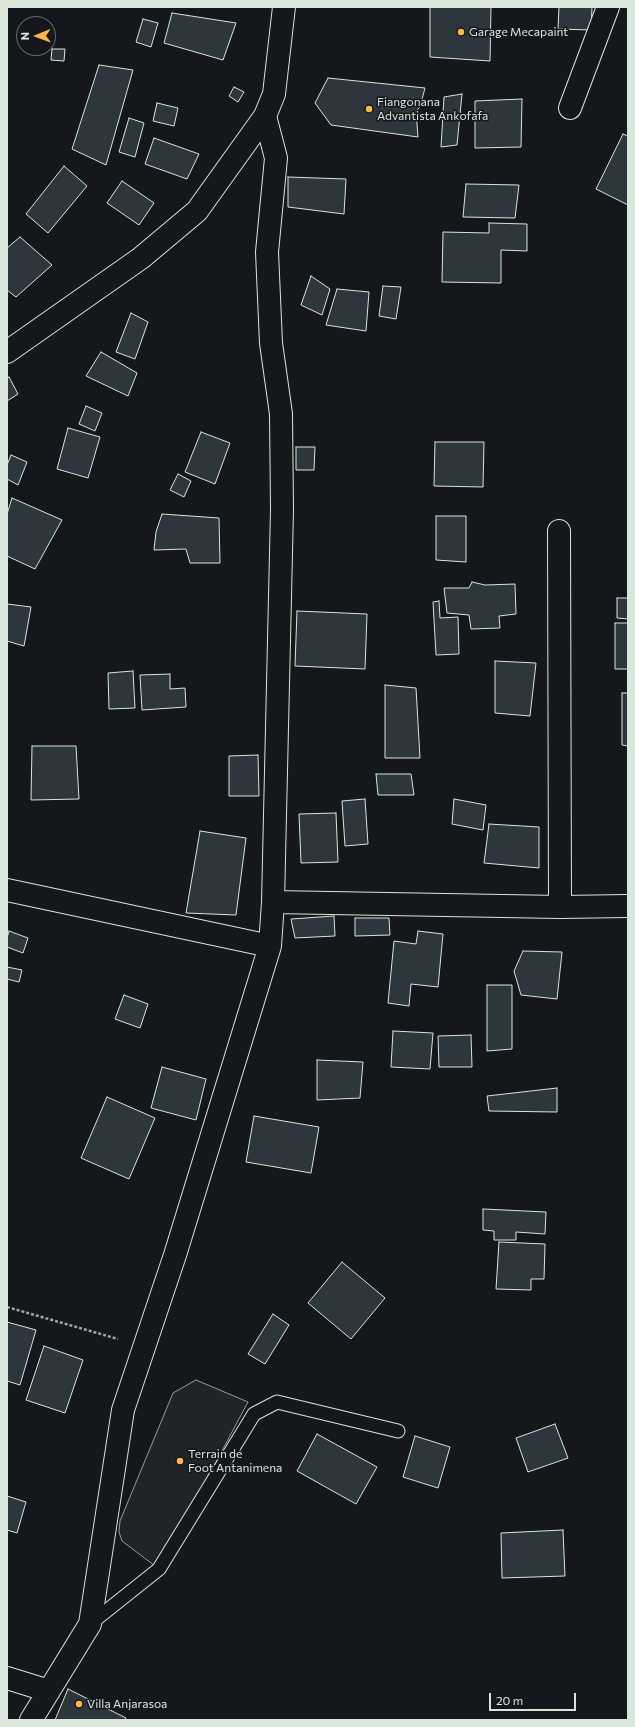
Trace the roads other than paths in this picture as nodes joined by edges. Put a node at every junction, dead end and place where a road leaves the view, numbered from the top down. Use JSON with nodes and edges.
{"nodes":[{"id":1,"x":284,"y":7,"type":"edge"},
{"id":2,"x":608,"y":7,"type":"edge"},
{"id":3,"x":570,"y":108,"type":"dead end"},
{"id":4,"x":265,"y":116,"type":"junction"},
{"id":5,"x":7,"y":352,"type":"edge"},
{"id":6,"x":559,"y":531,"type":"dead end"},
{"id":7,"x":7,"y":890,"type":"edge"},
{"id":8,"x":273,"y":902,"type":"junction"},
{"id":9,"x":628,"y":906,"type":"edge"},
{"id":10,"x":560,"y":907,"type":"junction"},
{"id":11,"x":270,"y":946,"type":"junction"},
{"id":12,"x":398,"y":1431,"type":"dead end"},
{"id":13,"x":90,"y":1624,"type":"junction"},
{"id":14,"x":7,"y":1678,"type":"edge"},
{"id":15,"x":49,"y":1691,"type":"junction"},
{"id":16,"x":30,"y":1720,"type":"edge"}],
"edges":[{"from":1,"to":4,"type":"street"},
{"from":2,"to":3,"type":"street"},
{"from":4,"to":5,"type":"street"},
{"from":4,"to":8,"type":"street"},
{"from":6,"to":10,"type":"street"},
{"from":7,"to":11,"type":"street"},
{"from":8,"to":10,"type":"street"},
{"from":8,"to":11,"type":"street"},
{"from":9,"to":10,"type":"street"},
{"from":11,"to":13,"type":"street"},
{"from":12,"to":13,"type":"lane"},
{"from":13,"to":15,"type":"street"},
{"from":14,"to":15,"type":"street"},
{"from":15,"to":16,"type":"street"}]}
